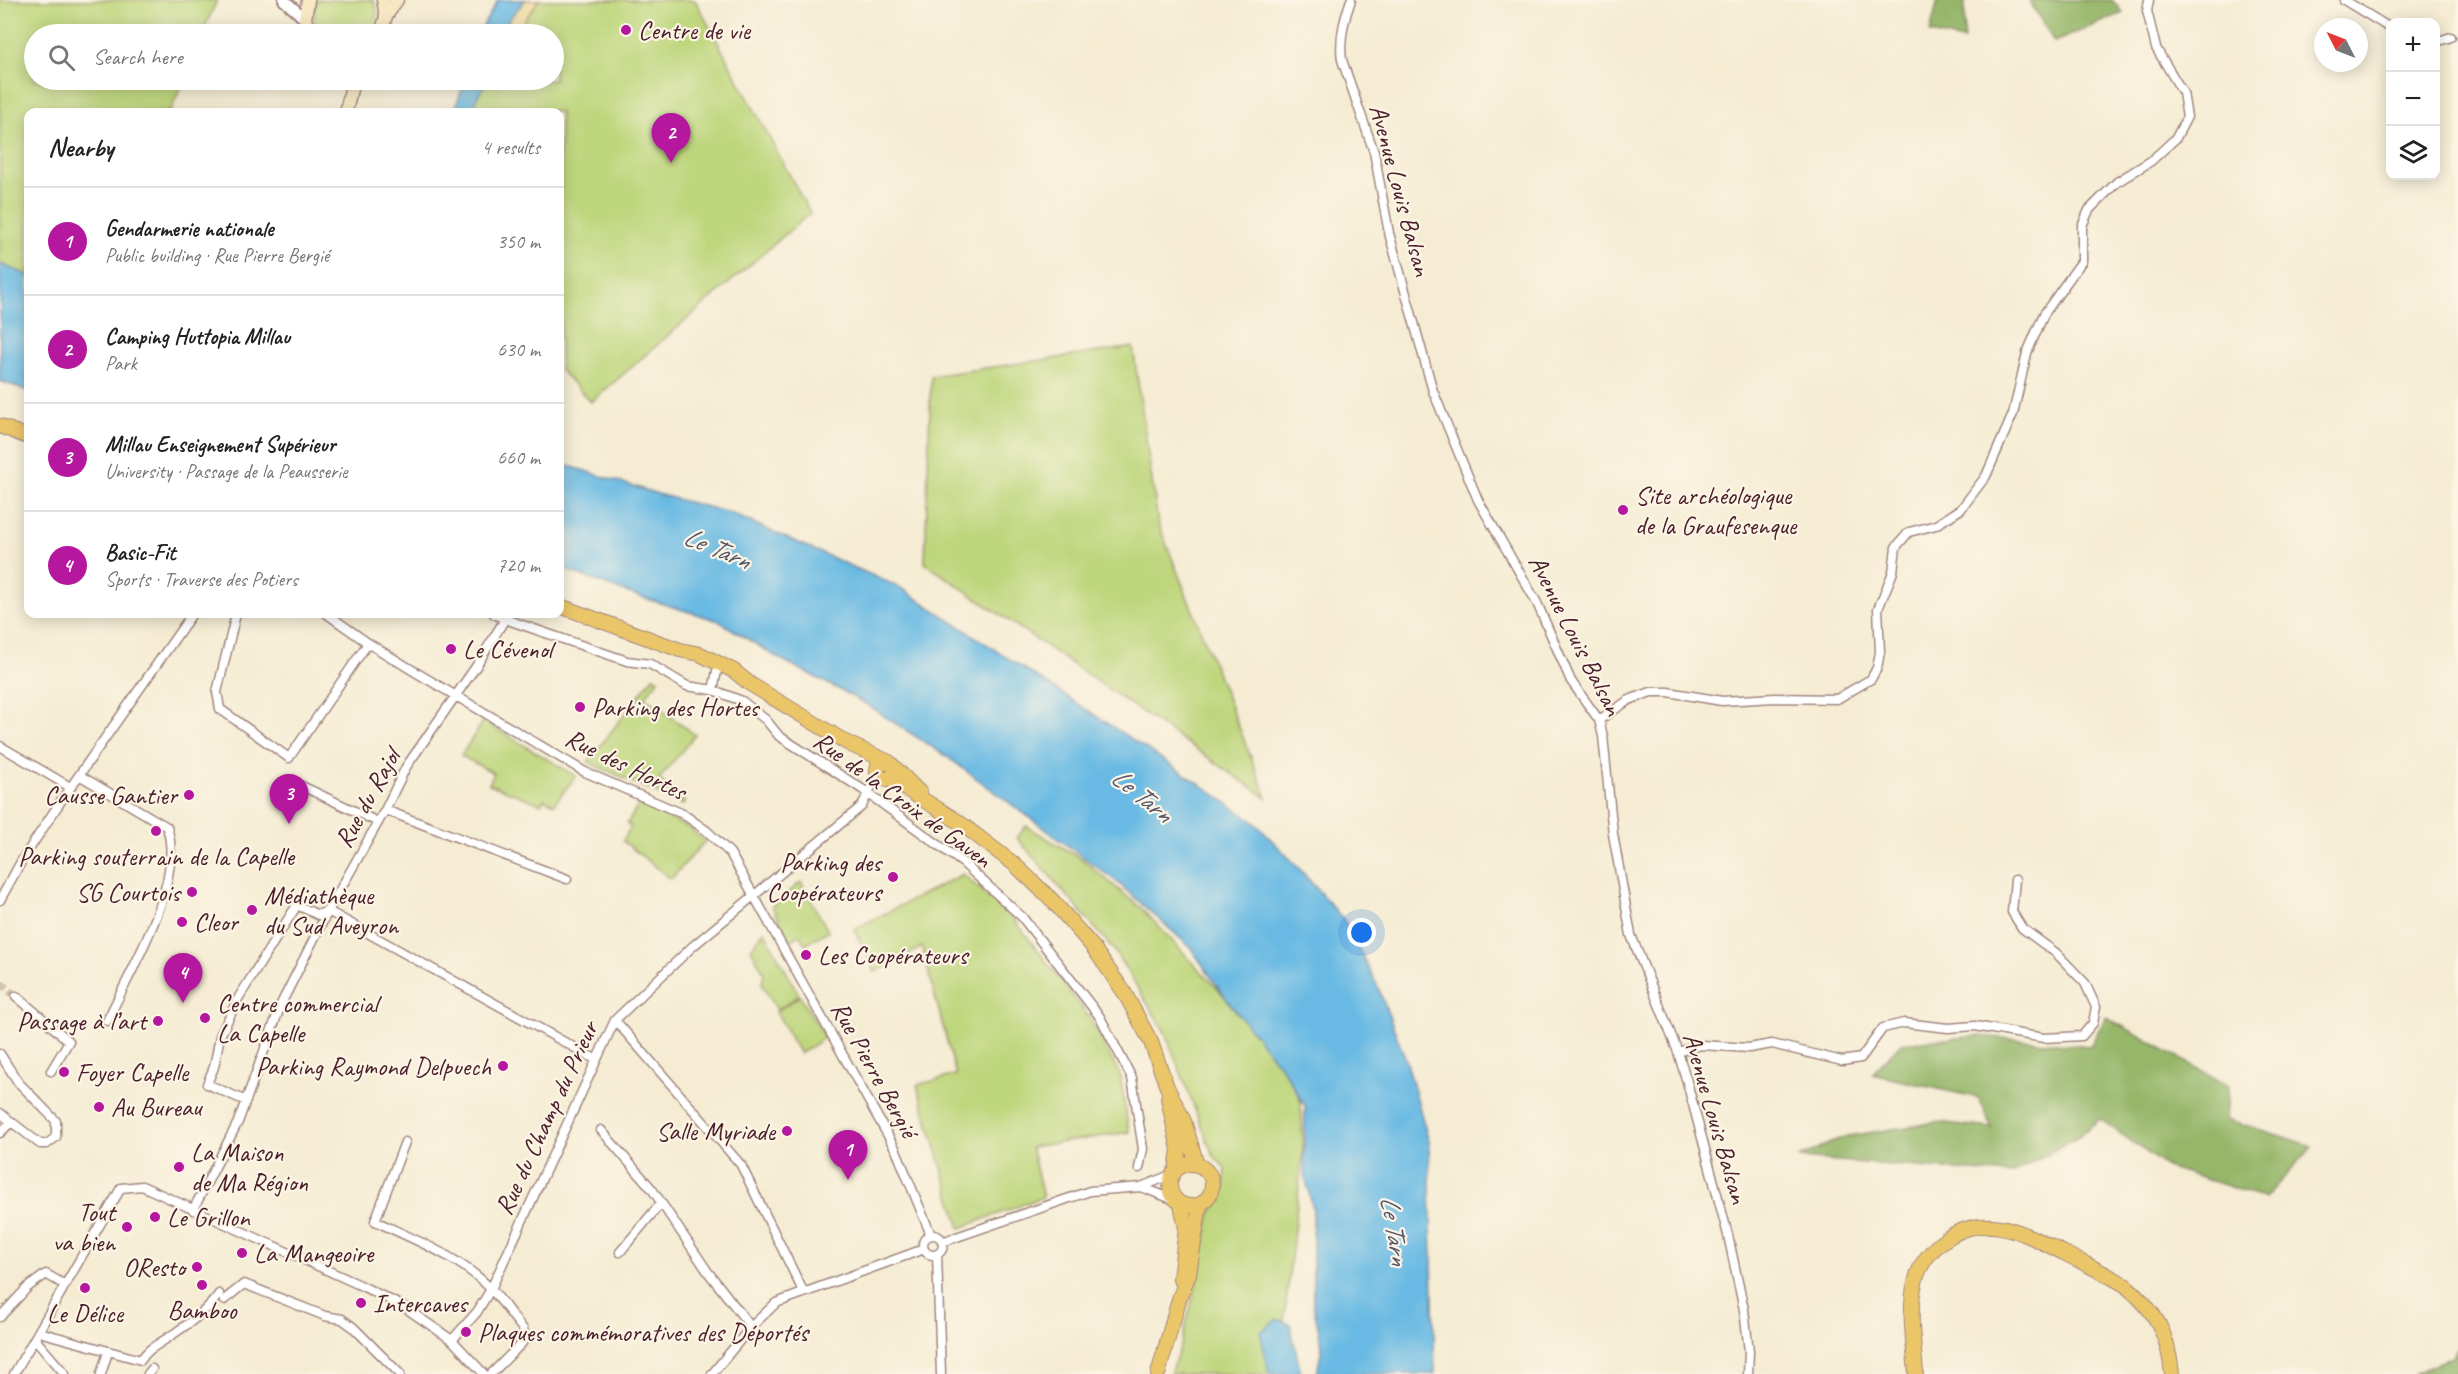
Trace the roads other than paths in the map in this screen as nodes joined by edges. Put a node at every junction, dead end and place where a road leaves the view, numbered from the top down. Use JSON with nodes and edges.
{"nodes":[{"id":1,"x":284,"y":0,"type":"edge"},
{"id":2,"x":308,"y":0,"type":"edge"},
{"id":3,"x":383,"y":0,"type":"edge"},
{"id":4,"x":397,"y":0,"type":"edge"},
{"id":5,"x":1351,"y":0,"type":"edge"},
{"id":6,"x":2149,"y":0,"type":"edge"},
{"id":7,"x":2344,"y":0,"type":"edge"},
{"id":8,"x":386,"y":16,"type":"junction"},
{"id":9,"x":305,"y":19,"type":"junction"},
{"id":10,"x":307,"y":24,"type":"edge"},
{"id":11,"x":384,"y":24,"type":"edge"},
{"id":12,"x":2386,"y":25,"type":"edge"},
{"id":13,"x":2451,"y":37,"type":"dead end"},
{"id":14,"x":2440,"y":41,"type":"edge"},
{"id":15,"x":344,"y":90,"type":"edge"},
{"id":16,"x":350,"y":90,"type":"edge"},
{"id":17,"x":346,"y":107,"type":"edge"},
{"id":18,"x":0,"y":420,"type":"edge"},
{"id":19,"x":0,"y":426,"type":"edge"},
{"id":20,"x":24,"y":429,"type":"edge"},
{"id":21,"x":24,"y":435,"type":"edge"},
{"id":22,"x":564,"y":608,"type":"edge"},
{"id":23,"x":189,"y":618,"type":"edge"},
{"id":24,"x":235,"y":618,"type":"edge"},
{"id":25,"x":333,"y":618,"type":"edge"},
{"id":26,"x":505,"y":618,"type":"edge"},
{"id":27,"x":511,"y":618,"type":"edge"},
{"id":28,"x":368,"y":643,"type":"junction"},
{"id":29,"x":680,"y":650,"type":"junction"},
{"id":30,"x":717,"y":671,"type":"junction"},
{"id":31,"x":750,"y":684,"type":"junction"},
{"id":32,"x":712,"y":690,"type":"junction"},
{"id":33,"x":455,"y":696,"type":"junction"},
{"id":34,"x":1599,"y":720,"type":"junction"},
{"id":35,"x":0,"y":746,"type":"edge"},
{"id":36,"x":885,"y":772,"type":"junction"},
{"id":37,"x":78,"y":775,"type":"junction"},
{"id":38,"x":289,"y":780,"type":"dead end"},
{"id":39,"x":70,"y":787,"type":"junction"},
{"id":40,"x":869,"y":794,"type":"junction"},
{"id":41,"x":385,"y":810,"type":"junction"},
{"id":42,"x":378,"y":822,"type":"junction"},
{"id":43,"x":567,"y":879,"type":"dead end"},
{"id":44,"x":2015,"y":880,"type":"dead end"},
{"id":45,"x":755,"y":896,"type":"junction"},
{"id":46,"x":0,"y":900,"type":"edge"},
{"id":47,"x":328,"y":911,"type":"junction"},
{"id":48,"x":16,"y":996,"type":"tunnel mouth"},
{"id":49,"x":615,"y":1020,"type":"junction"},
{"id":50,"x":107,"y":1021,"type":"dead end"},
{"id":51,"x":1678,"y":1052,"type":"junction"},
{"id":52,"x":0,"y":1054,"type":"edge"},
{"id":53,"x":595,"y":1059,"type":"junction"},
{"id":54,"x":51,"y":1071,"type":"dead end"},
{"id":55,"x":1167,"y":1087,"type":"junction"},
{"id":56,"x":246,"y":1101,"type":"junction"},
{"id":57,"x":0,"y":1113,"type":"edge"},
{"id":58,"x":11,"y":1122,"type":"junction"},
{"id":59,"x":601,"y":1130,"type":"dead end"},
{"id":60,"x":0,"y":1133,"type":"edge"},
{"id":61,"x":405,"y":1142,"type":"dead end"},
{"id":62,"x":1197,"y":1165,"type":"junction"},
{"id":63,"x":1138,"y":1168,"type":"dead end"},
{"id":64,"x":1174,"y":1172,"type":"junction"},
{"id":65,"x":1141,"y":1187,"type":"junction"},
{"id":66,"x":1178,"y":1202,"type":"junction"},
{"id":67,"x":661,"y":1203,"type":"junction"},
{"id":68,"x":1200,"y":1204,"type":"junction"},
{"id":69,"x":193,"y":1210,"type":"junction"},
{"id":70,"x":931,"y":1235,"type":"junction"},
{"id":71,"x":942,"y":1242,"type":"junction"},
{"id":72,"x":924,"y":1249,"type":"junction"},
{"id":73,"x":620,"y":1252,"type":"dead end"},
{"id":74,"x":937,"y":1254,"type":"junction"},
{"id":75,"x":65,"y":1285,"type":"junction"},
{"id":76,"x":491,"y":1289,"type":"junction"},
{"id":77,"x":803,"y":1291,"type":"junction"},
{"id":78,"x":1180,"y":1296,"type":"junction"},
{"id":79,"x":0,"y":1317,"type":"edge"},
{"id":80,"x":751,"y":1327,"type":"junction"},
{"id":81,"x":37,"y":1336,"type":"junction"},
{"id":82,"x":452,"y":1340,"type":"junction"},
{"id":83,"x":108,"y":1352,"type":"junction"},
{"id":84,"x":481,"y":1373,"type":"edge"},
{"id":85,"x":14,"y":1374,"type":"edge"},
{"id":86,"x":65,"y":1374,"type":"edge"},
{"id":87,"x":102,"y":1374,"type":"edge"},
{"id":88,"x":400,"y":1374,"type":"edge"},
{"id":89,"x":491,"y":1374,"type":"edge"},
{"id":90,"x":712,"y":1374,"type":"edge"},
{"id":91,"x":941,"y":1374,"type":"edge"},
{"id":92,"x":1158,"y":1374,"type":"edge"},
{"id":93,"x":1748,"y":1374,"type":"edge"},
{"id":94,"x":1916,"y":1374,"type":"edge"},
{"id":95,"x":2172,"y":1374,"type":"edge"}],
"edges":[{"from":1,"to":9,"type":"street"},
{"from":2,"to":9,"type":"main road"},
{"from":3,"to":8,"type":"main road"},
{"from":4,"to":8,"type":"main road"},
{"from":5,"to":34,"type":"street","name":"Avenue Louis Balsan"},
{"from":6,"to":34,"type":"street"},
{"from":7,"to":12,"type":"street"},
{"from":8,"to":11,"type":"main road"},
{"from":9,"to":10,"type":"main road"},
{"from":13,"to":14,"type":"street"},
{"from":15,"to":17,"type":"main road"},
{"from":16,"to":17,"type":"main road"},
{"from":18,"to":20,"type":"main road"},
{"from":19,"to":21,"type":"main road"},
{"from":22,"to":29,"type":"main road"},
{"from":23,"to":37,"type":"street"},
{"from":24,"to":28,"type":"street"},
{"from":25,"to":28,"type":"street","name":"Rue des Hortes"},
{"from":26,"to":33,"type":"street","name":"Rue du Rajol"},
{"from":27,"to":32,"type":"street","name":"Rue de la Croix de Gaven"},
{"from":28,"to":33,"type":"street","name":"Rue des Hortes"},
{"from":29,"to":30,"type":"main road"},
{"from":29,"to":31,"type":"main road"},
{"from":30,"to":31,"type":"main road"},
{"from":30,"to":32,"type":"street"},
{"from":31,"to":36,"type":"main road"},
{"from":32,"to":40,"type":"street","name":"Rue de la Croix de Gaven"},
{"from":33,"to":41,"type":"street","name":"Rue du Rajol"},
{"from":33,"to":45,"type":"street","name":"Rue des Hortes"},
{"from":34,"to":51,"type":"street","name":"Avenue Louis Balsan"},
{"from":35,"to":39,"type":"street"},
{"from":36,"to":40,"type":"street","name":"Rue du Champ du Prieur"},
{"from":36,"to":55,"type":"main road"},
{"from":37,"to":39,"type":"street"},
{"from":37,"to":50,"type":"street"},
{"from":38,"to":42,"type":"street"},
{"from":39,"to":46,"type":"street"},
{"from":40,"to":45,"type":"street","name":"Rue du Champ du Prieur"},
{"from":40,"to":63,"type":"street","name":"Rue de la Croix de Gaven"},
{"from":41,"to":42,"type":"street","name":"Rue du Rajol"},
{"from":41,"to":43,"type":"street"},
{"from":42,"to":47,"type":"street","name":"Rue du Rajol"},
{"from":44,"to":51,"type":"street"},
{"from":45,"to":49,"type":"street","name":"Rue du Champ du Prieur"},
{"from":45,"to":70,"type":"street","name":"Rue Pierre Bergié"},
{"from":47,"to":53,"type":"street"},
{"from":47,"to":56,"type":"street","name":"Rue du Rajol"},
{"from":47,"to":56,"type":"street"},
{"from":48,"to":54,"type":"street"},
{"from":49,"to":53,"type":"street","name":"Rue du Champ du Prieur"},
{"from":49,"to":77,"type":"street"},
{"from":51,"to":93,"type":"street","name":"Avenue Louis Balsan"},
{"from":52,"to":58,"type":"street"},
{"from":53,"to":76,"type":"street","name":"Rue du Champ du Prieur"},
{"from":55,"to":62,"type":"main road"},
{"from":55,"to":64,"type":"main road"},
{"from":56,"to":69,"type":"street","name":"Rue du Rajol"},
{"from":57,"to":58,"type":"street"},
{"from":58,"to":60,"type":"street"},
{"from":59,"to":67,"type":"street"},
{"from":61,"to":76,"type":"street"},
{"from":62,"to":64,"type":"main road"},
{"from":62,"to":68,"type":"main road"},
{"from":64,"to":65,"type":"street"},
{"from":64,"to":66,"type":"main road"},
{"from":65,"to":66,"type":"street"},
{"from":65,"to":71,"type":"street"},
{"from":66,"to":68,"type":"main road"},
{"from":66,"to":78,"type":"main road"},
{"from":67,"to":73,"type":"street"},
{"from":67,"to":80,"type":"street"},
{"from":68,"to":78,"type":"main road"},
{"from":69,"to":75,"type":"street"},
{"from":69,"to":82,"type":"street"},
{"from":70,"to":71,"type":"street"},
{"from":70,"to":72,"type":"street"},
{"from":71,"to":74,"type":"street"},
{"from":72,"to":74,"type":"street"},
{"from":72,"to":77,"type":"street"},
{"from":74,"to":91,"type":"street"},
{"from":75,"to":79,"type":"street"},
{"from":75,"to":81,"type":"street"},
{"from":76,"to":82,"type":"street","name":"Rue du Champ du Prieur"},
{"from":76,"to":89,"type":"street"},
{"from":77,"to":80,"type":"street"},
{"from":78,"to":92,"type":"main road"},
{"from":80,"to":90,"type":"street"},
{"from":81,"to":83,"type":"street"},
{"from":81,"to":85,"type":"street"},
{"from":81,"to":86,"type":"street"},
{"from":82,"to":84,"type":"street"},
{"from":83,"to":87,"type":"street"},
{"from":83,"to":88,"type":"street"},
{"from":94,"to":95,"type":"main road"}]}
